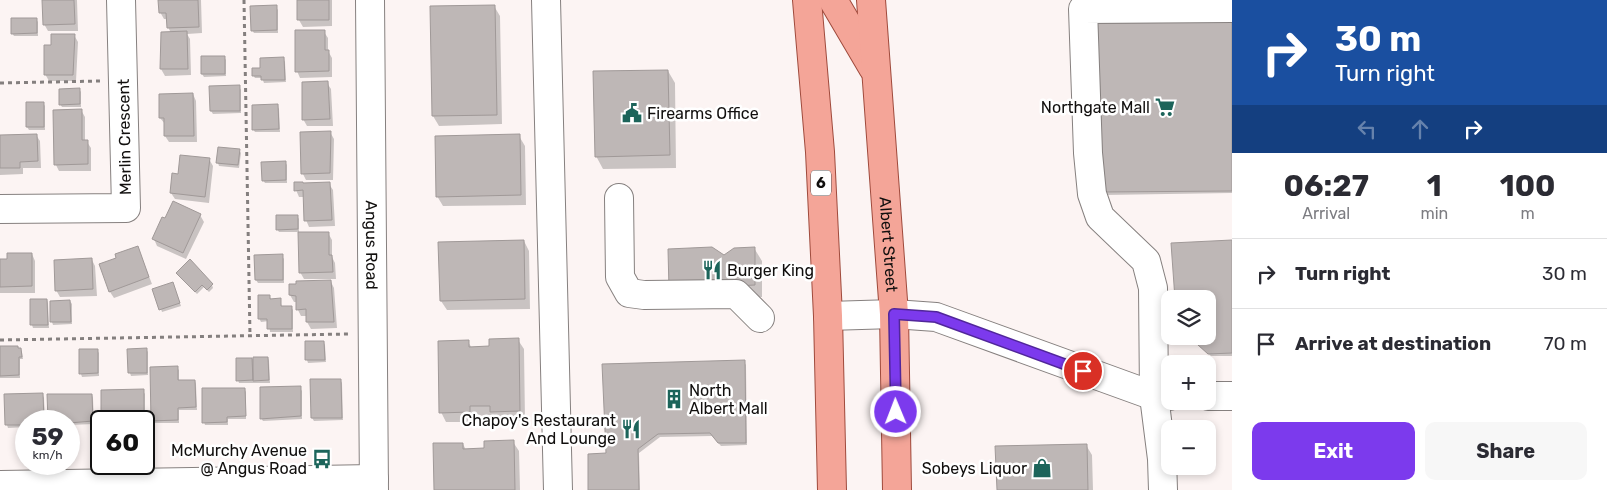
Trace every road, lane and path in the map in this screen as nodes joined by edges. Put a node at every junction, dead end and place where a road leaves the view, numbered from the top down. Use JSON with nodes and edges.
{"nodes":[{"id":1,"x":121,"y":0,"type":"edge"},
{"id":2,"x":244,"y":0,"type":"edge"},
{"id":3,"x":370,"y":0,"type":"edge"},
{"id":4,"x":546,"y":0,"type":"edge"},
{"id":5,"x":807,"y":0,"type":"edge"},
{"id":6,"x":833,"y":0,"type":"edge"},
{"id":7,"x":871,"y":0,"type":"edge"},
{"id":8,"x":1182,"y":4,"type":"edge"},
{"id":9,"x":1232,"y":8,"type":"edge"},
{"id":10,"x":877,"y":76,"type":"junction"},
{"id":11,"x":123,"y":81,"type":"junction"},
{"id":12,"x":0,"y":83,"type":"edge"},
{"id":13,"x":619,"y":198,"type":"dead end"},
{"id":14,"x":0,"y":209,"type":"edge"},
{"id":15,"x":894,"y":314,"type":"junction"},
{"id":16,"x":828,"y":316,"type":"junction"},
{"id":17,"x":760,"y":318,"type":"dead end"},
{"id":18,"x":373,"y":334,"type":"junction"},
{"id":19,"x":250,"y":336,"type":"junction"},
{"id":20,"x":0,"y":340,"type":"edge"},
{"id":21,"x":1161,"y":384,"type":"edge"},
{"id":22,"x":1161,"y":396,"type":"edge"},
{"id":23,"x":1216,"y":396,"type":"edge"},
{"id":24,"x":1232,"y":396,"type":"edge"},
{"id":25,"x":1162,"y":410,"type":"edge"},
{"id":26,"x":0,"y":484,"type":"edge"},
{"id":27,"x":374,"y":485,"type":"edge"},
{"id":28,"x":43,"y":487,"type":"edge"},
{"id":29,"x":558,"y":490,"type":"edge"},
{"id":30,"x":832,"y":490,"type":"edge"},
{"id":31,"x":898,"y":490,"type":"edge"},
{"id":32,"x":1163,"y":490,"type":"edge"}],
"edges":[{"from":1,"to":11,"type":"street","name":"Merlin Crescent"},
{"from":2,"to":19,"type":"path"},
{"from":3,"to":18,"type":"street","name":"Angus Road"},
{"from":4,"to":29,"type":"street"},
{"from":5,"to":16,"type":"main road","number":"6"},
{"from":6,"to":10,"type":"main road"},
{"from":7,"to":10,"type":"main road","name":"Albert Street"},
{"from":8,"to":9,"type":"street"},
{"from":8,"to":21,"type":"street"},
{"from":10,"to":15,"type":"main road","name":"Albert Street"},
{"from":11,"to":12,"type":"path"},
{"from":11,"to":14,"type":"street","name":"Merlin Crescent"},
{"from":13,"to":17,"type":"street"},
{"from":15,"to":16,"type":"street"},
{"from":15,"to":22,"type":"street"},
{"from":15,"to":31,"type":"main road","name":"Albert Street"},
{"from":16,"to":30,"type":"main road","number":"6"},
{"from":18,"to":19,"type":"path"},
{"from":18,"to":27,"type":"street","name":"Angus Road"},
{"from":19,"to":20,"type":"path"},
{"from":23,"to":24,"type":"street"},
{"from":25,"to":32,"type":"street"},
{"from":26,"to":28,"type":"street"},
{"from":27,"to":28,"type":"street"}]}
